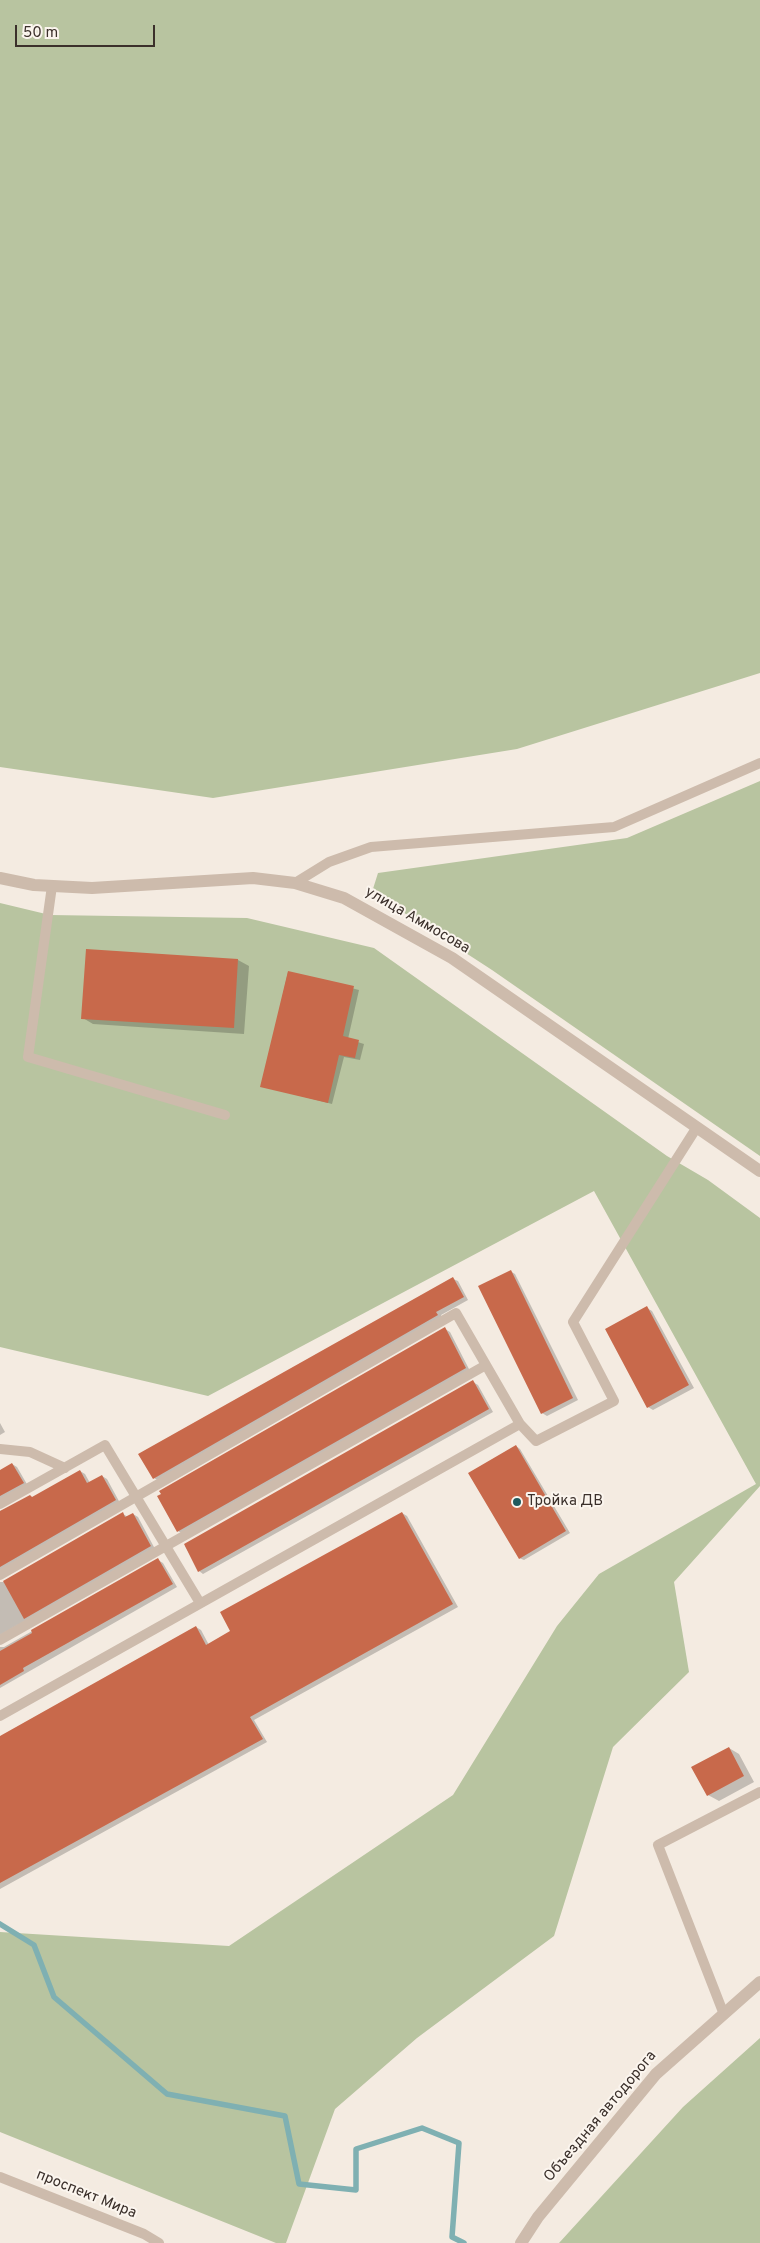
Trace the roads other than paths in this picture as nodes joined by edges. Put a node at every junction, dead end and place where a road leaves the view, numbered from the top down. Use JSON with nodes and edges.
{"nodes":[{"id":1,"x":760,"y":763,"type":"edge"},
{"id":2,"x":0,"y":878,"type":"edge"},
{"id":3,"x":295,"y":883,"type":"junction"},
{"id":4,"x":52,"y":886,"type":"junction"},
{"id":5,"x":225,"y":1115,"type":"dead end"},
{"id":6,"x":697,"y":1127,"type":"junction"},
{"id":7,"x":760,"y":1171,"type":"edge"},
{"id":8,"x":486,"y":1365,"type":"junction"},
{"id":9,"x":520,"y":1424,"type":"junction"},
{"id":10,"x":0,"y":1449,"type":"edge"},
{"id":11,"x":65,"y":1468,"type":"junction"},
{"id":12,"x":138,"y":1498,"type":"junction"},
{"id":13,"x":0,"y":1504,"type":"edge"},
{"id":14,"x":167,"y":1545,"type":"junction"},
{"id":15,"x":0,"y":1575,"type":"edge"},
{"id":16,"x":200,"y":1603,"type":"junction"},
{"id":17,"x":0,"y":1640,"type":"edge"},
{"id":18,"x":0,"y":1716,"type":"edge"},
{"id":19,"x":760,"y":1792,"type":"edge"},
{"id":20,"x":760,"y":1982,"type":"edge"},
{"id":21,"x":723,"y":2012,"type":"junction"},
{"id":22,"x":0,"y":2177,"type":"edge"},
{"id":23,"x":159,"y":2243,"type":"edge"},
{"id":24,"x":521,"y":2243,"type":"edge"}],
"edges":[{"from":1,"to":3,"type":"lane"},
{"from":2,"to":4,"type":"street","name":"улица Аммосова"},
{"from":3,"to":4,"type":"street","name":"улица Аммосова"},
{"from":3,"to":6,"type":"street","name":"улица Аммосова"},
{"from":4,"to":5,"type":"lane"},
{"from":6,"to":7,"type":"street","name":"улица Аммосова"},
{"from":6,"to":9,"type":"lane"},
{"from":8,"to":9,"type":"lane"},
{"from":8,"to":12,"type":"lane"},
{"from":8,"to":14,"type":"lane"},
{"from":9,"to":16,"type":"lane"},
{"from":10,"to":11,"type":"lane"},
{"from":11,"to":12,"type":"lane"},
{"from":11,"to":13,"type":"lane"},
{"from":12,"to":14,"type":"lane"},
{"from":12,"to":15,"type":"lane"},
{"from":14,"to":16,"type":"lane"},
{"from":14,"to":17,"type":"lane"},
{"from":16,"to":18,"type":"lane"},
{"from":19,"to":21,"type":"lane"},
{"from":20,"to":21,"type":"street","name":"Объездная автодорога"},
{"from":21,"to":24,"type":"street","name":"Объездная автодорога"},
{"from":22,"to":23,"type":"lane","name":"проспект Мира"}]}
